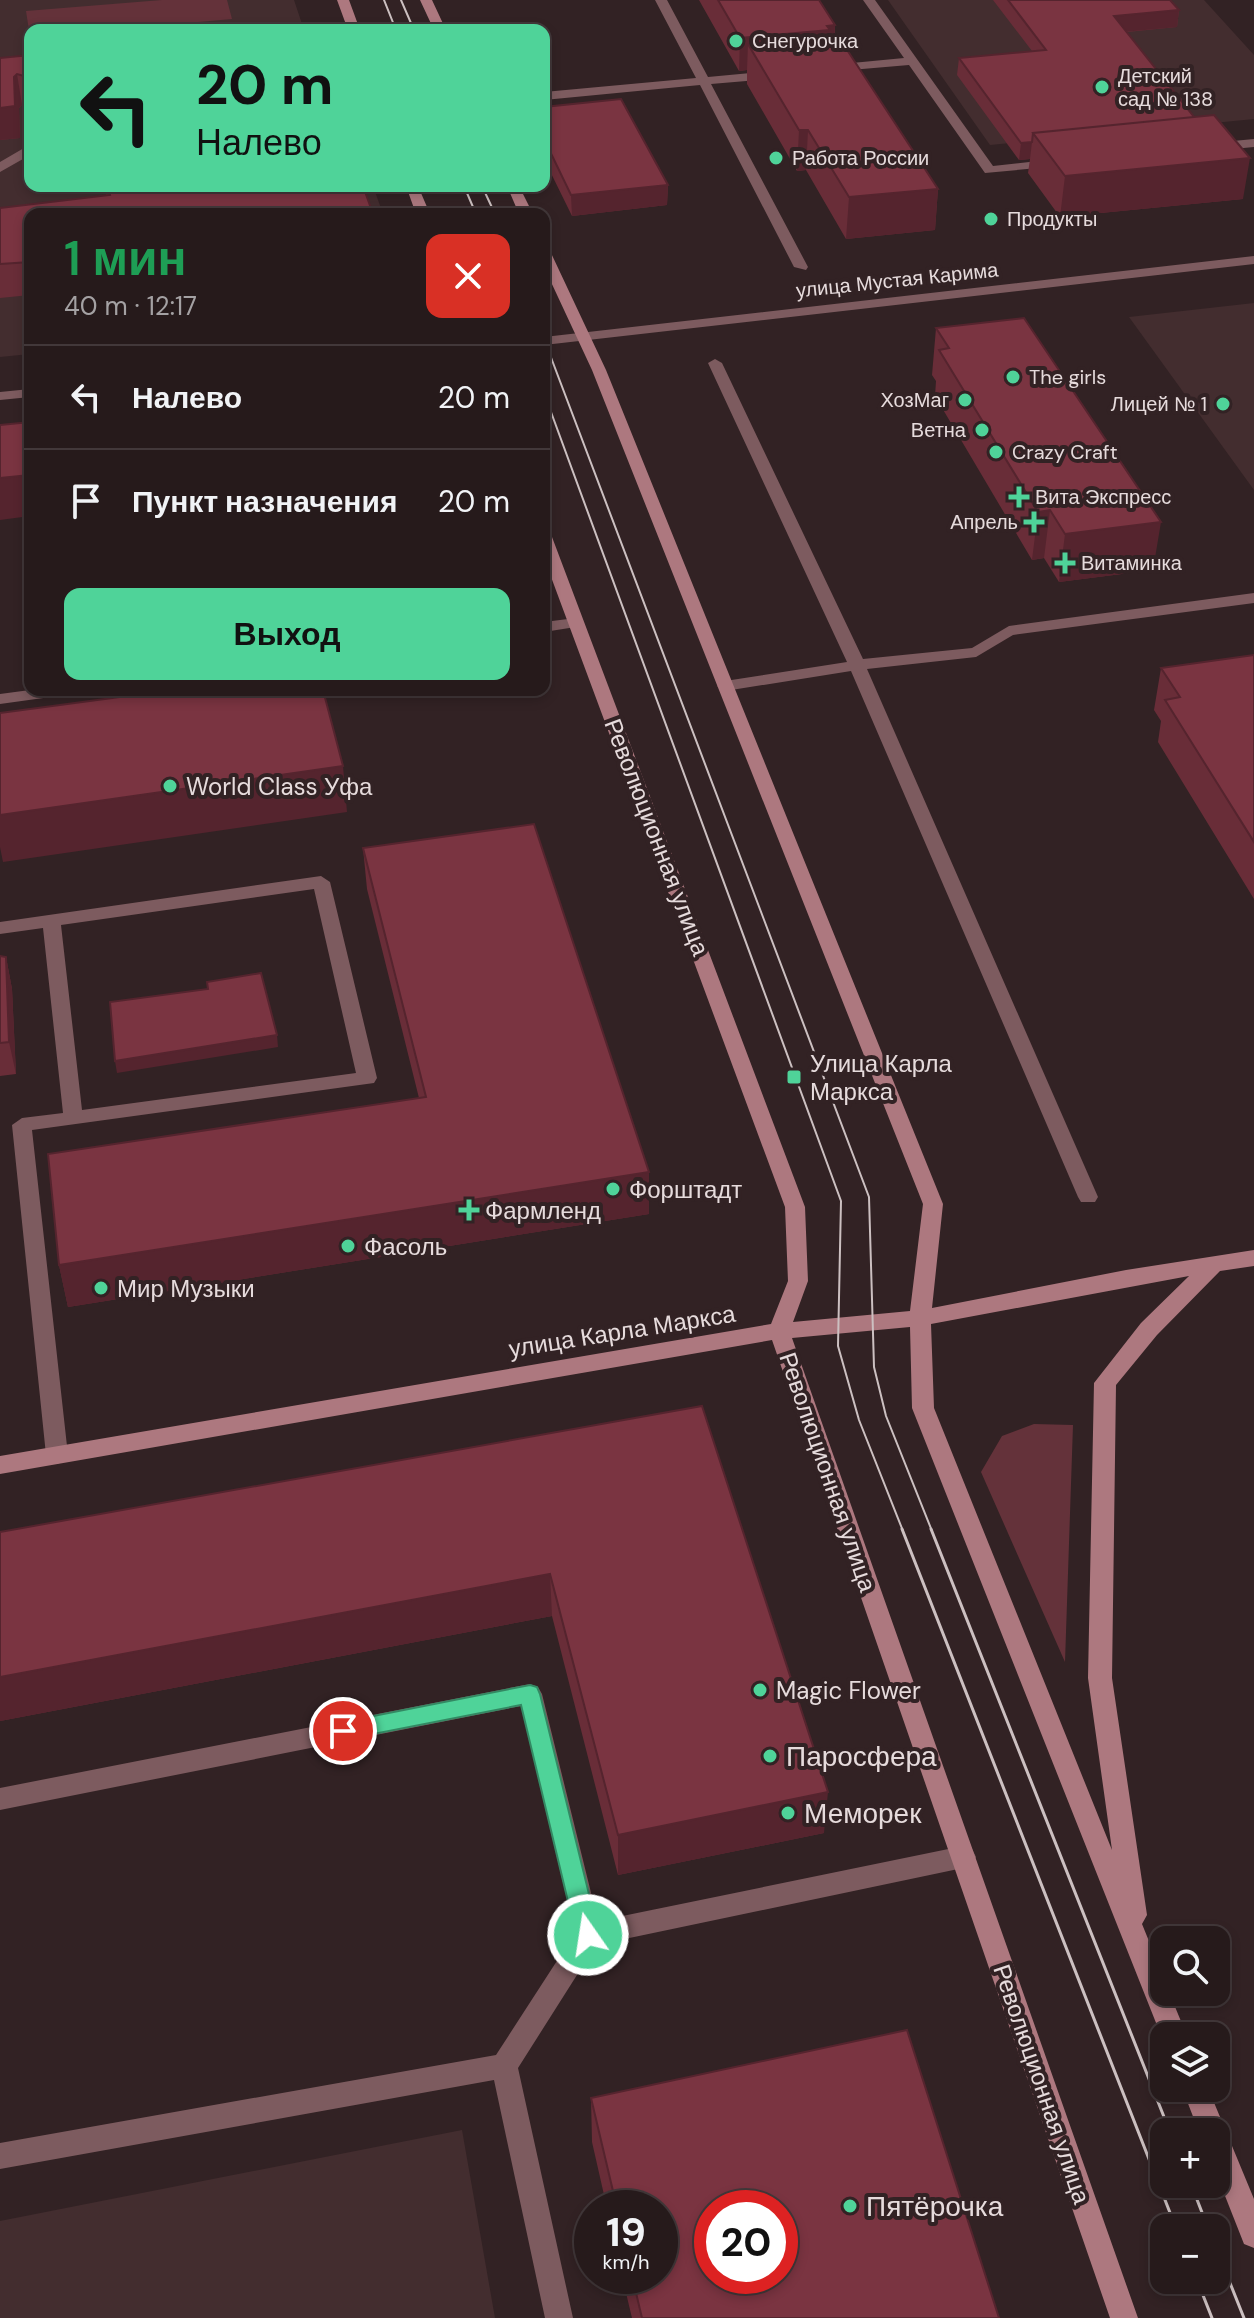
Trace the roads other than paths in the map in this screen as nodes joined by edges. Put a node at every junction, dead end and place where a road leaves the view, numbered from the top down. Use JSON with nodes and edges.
{"nodes":[{"id":1,"x":343,"y":0,"type":"edge"},
{"id":2,"x":426,"y":0,"type":"edge"},
{"id":3,"x":661,"y":0,"type":"edge"},
{"id":4,"x":869,"y":0,"type":"edge"},
{"id":5,"x":352,"y":24,"type":"edge"},
{"id":6,"x":437,"y":24,"type":"edge"},
{"id":7,"x":912,"y":61,"type":"junction"},
{"id":8,"x":822,"y":70,"type":"edge"},
{"id":9,"x":793,"y":73,"type":"edge"},
{"id":10,"x":703,"y":81,"type":"junction"},
{"id":11,"x":550,"y":95,"type":"edge"},
{"id":12,"x":1254,"y":143,"type":"edge"},
{"id":13,"x":1192,"y":149,"type":"edge"},
{"id":14,"x":24,"y":153,"type":"edge"},
{"id":15,"x":1067,"y":162,"type":"edge"},
{"id":16,"x":0,"y":168,"type":"edge"},
{"id":17,"x":1254,"y":260,"type":"edge"},
{"id":18,"x":550,"y":266,"type":"edge"},
{"id":19,"x":801,"y":267,"type":"dead end"},
{"id":20,"x":584,"y":339,"type":"junction"},
{"id":21,"x":550,"y":341,"type":"edge"},
{"id":22,"x":715,"y":363,"type":"dead end"},
{"id":23,"x":24,"y":394,"type":"edge"},
{"id":24,"x":0,"y":396,"type":"edge"},
{"id":25,"x":550,"y":553,"type":"edge"},
{"id":26,"x":1254,"y":598,"type":"edge"},
{"id":27,"x":576,"y":623,"type":"junction"},
{"id":28,"x":550,"y":626,"type":"edge"},
{"id":29,"x":857,"y":665,"type":"junction"},
{"id":30,"x":725,"y":686,"type":"junction"},
{"id":31,"x":24,"y":696,"type":"edge"},
{"id":32,"x":0,"y":699,"type":"edge"},
{"id":33,"x":51,"y":921,"type":"junction"},
{"id":34,"x":0,"y":928,"type":"edge"},
{"id":35,"x":73,"y":1118,"type":"junction"},
{"id":36,"x":1088,"y":1197,"type":"dead end"},
{"id":37,"x":1254,"y":1258,"type":"edge"},
{"id":38,"x":1212,"y":1266,"type":"junction"},
{"id":39,"x":920,"y":1318,"type":"junction"},
{"id":40,"x":779,"y":1331,"type":"junction"},
{"id":41,"x":57,"y":1455,"type":"junction"},
{"id":42,"x":0,"y":1465,"type":"edge"},
{"id":43,"x":0,"y":1799,"type":"edge"},
{"id":44,"x":963,"y":1857,"type":"junction"},
{"id":45,"x":588,"y":1935,"type":"junction"},
{"id":46,"x":1139,"y":1947,"type":"junction"},
{"id":47,"x":1168,"y":2022,"type":"edge"},
{"id":48,"x":504,"y":2066,"type":"junction"},
{"id":49,"x":0,"y":2156,"type":"edge"},
{"id":50,"x":1230,"y":2174,"type":"edge"},
{"id":51,"x":1254,"y":2234,"type":"edge"},
{"id":52,"x":559,"y":2318,"type":"edge"},
{"id":53,"x":1124,"y":2318,"type":"edge"}],
"edges":[{"from":1,"to":5,"type":"street"},
{"from":2,"to":6,"type":"street"},
{"from":3,"to":10,"type":"street"},
{"from":4,"to":7,"type":"street"},
{"from":7,"to":8,"type":"street"},
{"from":7,"to":15,"type":"street"},
{"from":9,"to":10,"type":"street"},
{"from":10,"to":11,"type":"street"},
{"from":10,"to":19,"type":"street"},
{"from":12,"to":13,"type":"street"},
{"from":14,"to":16,"type":"street"},
{"from":17,"to":20,"type":"street","name":"улица Мустая Карима"},
{"from":18,"to":20,"type":"street"},
{"from":20,"to":21,"type":"street","name":"улица Мустая Карима"},
{"from":20,"to":30,"type":"street"},
{"from":22,"to":29,"type":"street"},
{"from":23,"to":24,"type":"street"},
{"from":25,"to":27,"type":"street","name":"Революционная улица"},
{"from":26,"to":29,"type":"street"},
{"from":27,"to":28,"type":"street"},
{"from":27,"to":40,"type":"street","name":"Революционная улица"},
{"from":29,"to":30,"type":"street"},
{"from":29,"to":36,"type":"street"},
{"from":30,"to":39,"type":"street"},
{"from":31,"to":32,"type":"street"},
{"from":33,"to":34,"type":"street"},
{"from":33,"to":35,"type":"street"},
{"from":33,"to":35,"type":"street"},
{"from":35,"to":41,"type":"street"},
{"from":37,"to":38,"type":"street","name":"улица Карла Маркса"},
{"from":38,"to":39,"type":"street","name":"улица Карла Маркса"},
{"from":38,"to":46,"type":"street"},
{"from":39,"to":40,"type":"street","name":"улица Карла Маркса"},
{"from":39,"to":46,"type":"street"},
{"from":40,"to":41,"type":"street","name":"улица Карла Маркса"},
{"from":40,"to":44,"type":"street","name":"Революционная улица"},
{"from":41,"to":42,"type":"street","name":"улица Карла Маркса"},
{"from":43,"to":45,"type":"street"},
{"from":44,"to":45,"type":"street"},
{"from":44,"to":53,"type":"street","name":"Революционная улица"},
{"from":45,"to":48,"type":"street"},
{"from":46,"to":47,"type":"street"},
{"from":48,"to":49,"type":"street"},
{"from":48,"to":52,"type":"street"},
{"from":50,"to":51,"type":"street"}]}
